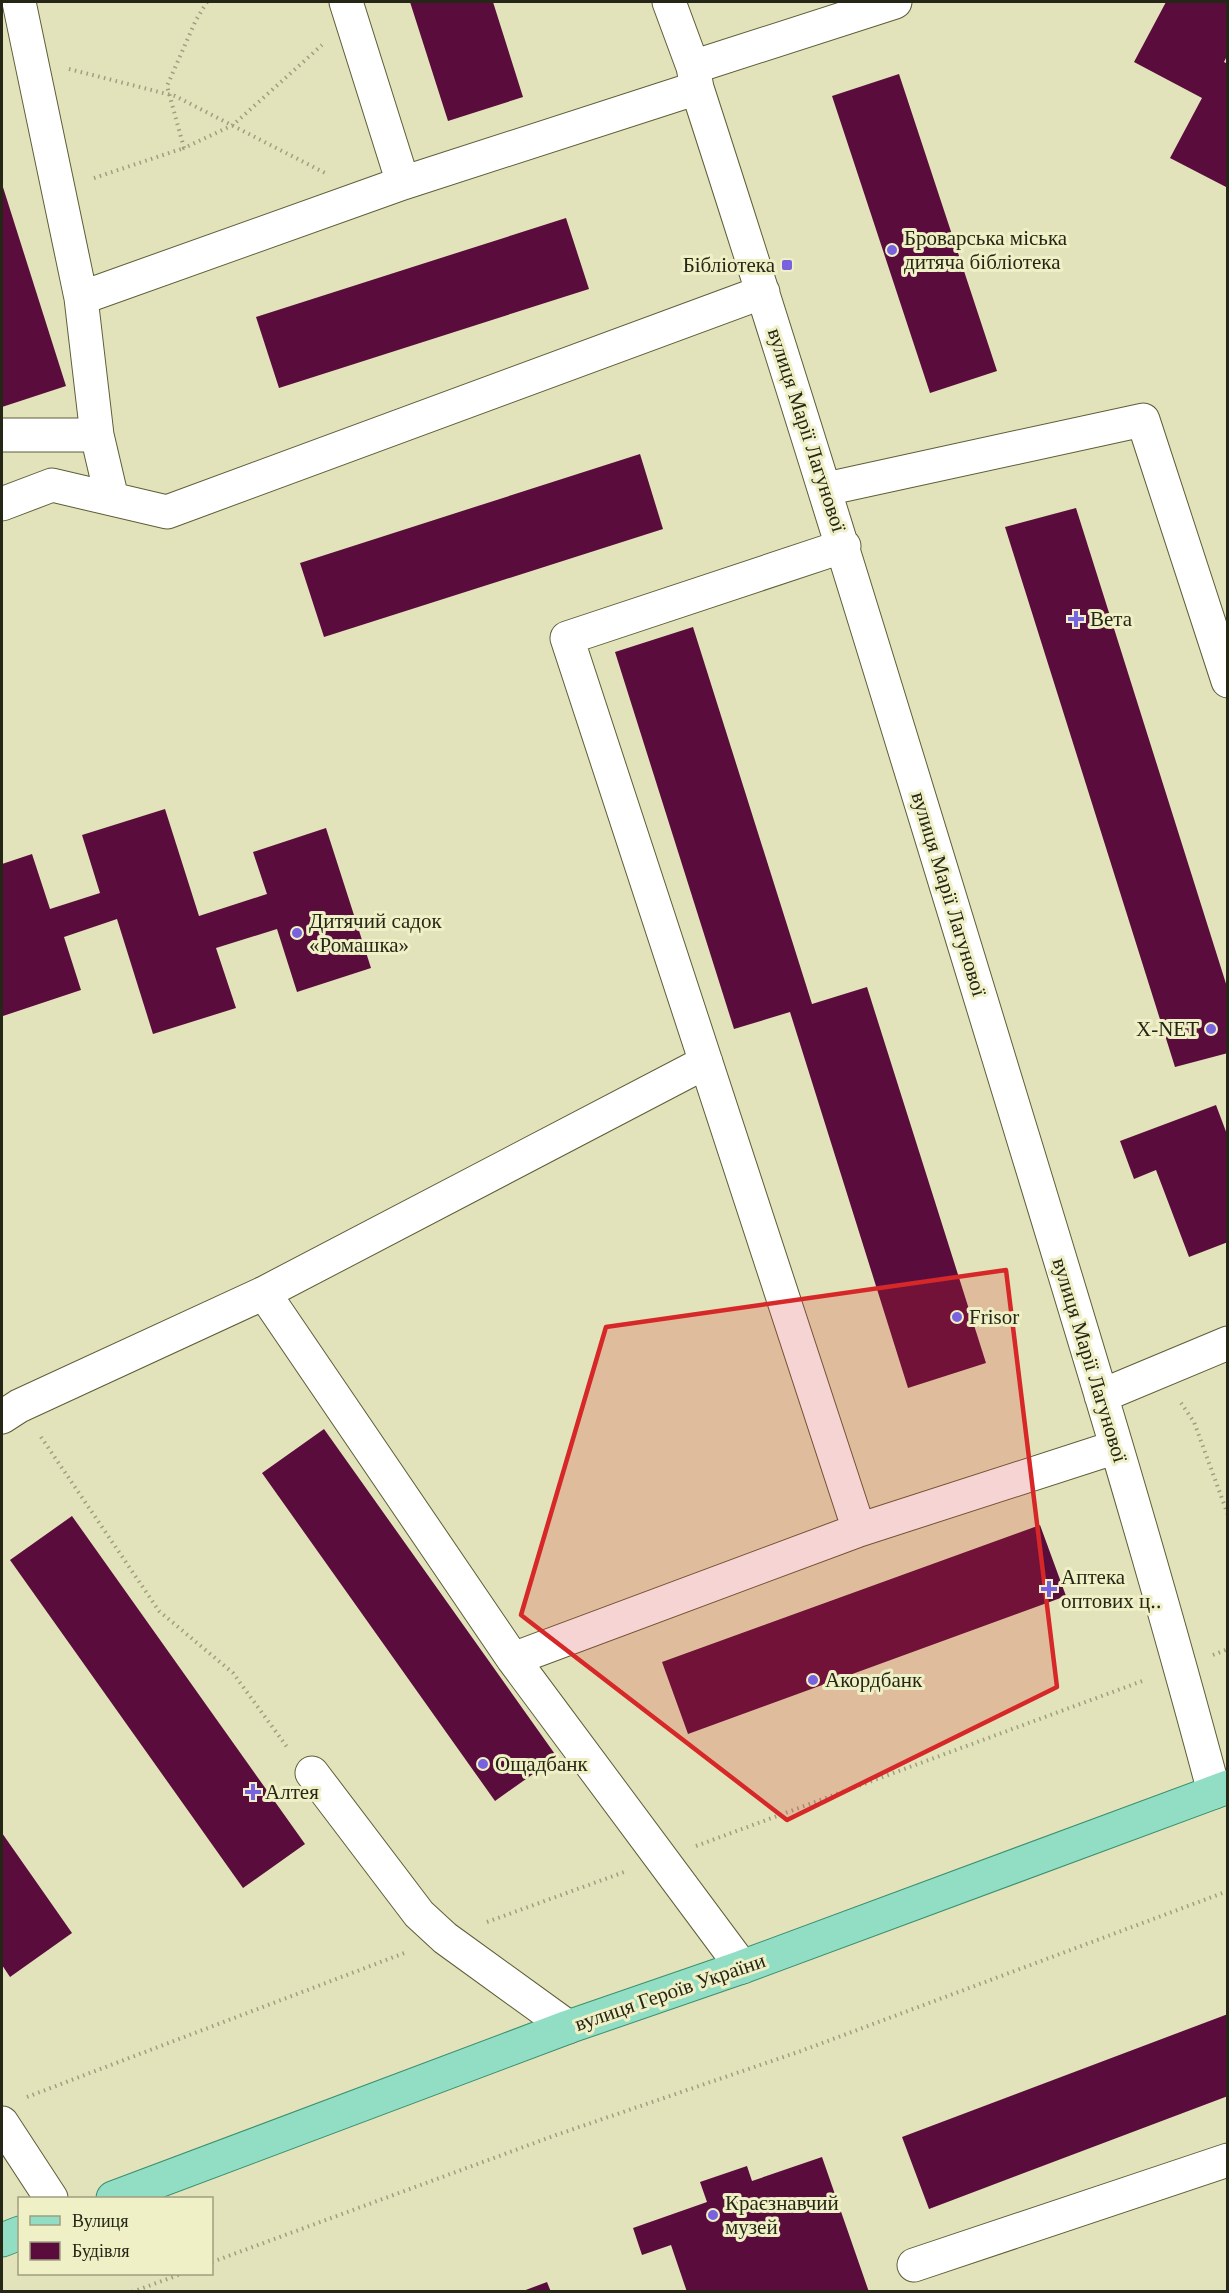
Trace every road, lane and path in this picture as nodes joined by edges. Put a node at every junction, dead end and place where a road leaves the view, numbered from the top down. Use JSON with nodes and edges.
{"nodes":[{"id":1,"x":19,"y":2,"type":"edge"},
{"id":2,"x":207,"y":2,"type":"edge"},
{"id":3,"x":669,"y":2,"type":"edge"},
{"id":4,"x":895,"y":2,"type":"edge"},
{"id":5,"x":349,"y":10,"type":"edge"},
{"id":6,"x":31,"y":59,"type":"junction"},
{"id":7,"x":695,"y":78,"type":"junction"},
{"id":8,"x":169,"y":94,"type":"junction"},
{"id":9,"x":233,"y":125,"type":"junction"},
{"id":10,"x":184,"y":148,"type":"junction"},
{"id":11,"x":403,"y":183,"type":"junction"},
{"id":12,"x":58,"y":190,"type":"junction"},
{"id":13,"x":367,"y":196,"type":"junction"},
{"id":14,"x":764,"y":292,"type":"junction"},
{"id":15,"x":81,"y":298,"type":"junction"},
{"id":16,"x":2,"y":435,"type":"edge"},
{"id":17,"x":97,"y":435,"type":"junction"},
{"id":18,"x":826,"y":489,"type":"junction"},
{"id":19,"x":112,"y":499,"type":"junction"},
{"id":20,"x":2,"y":504,"type":"edge"},
{"id":21,"x":844,"y":546,"type":"junction"},
{"id":22,"x":1227,"y":681,"type":"edge"},
{"id":23,"x":706,"y":1062,"type":"junction"},
{"id":24,"x":264,"y":1293,"type":"junction"},
{"id":25,"x":1227,"y":1343,"type":"edge"},
{"id":26,"x":1161,"y":1371,"type":"junction"},
{"id":27,"x":1101,"y":1396,"type":"junction"},
{"id":28,"x":10,"y":1411,"type":"edge"},
{"id":29,"x":1116,"y":1447,"type":"junction"},
{"id":30,"x":1227,"y":1515,"type":"edge"},
{"id":31,"x":859,"y":1530,"type":"junction"},
{"id":32,"x":1227,"y":1649,"type":"edge"},
{"id":33,"x":513,"y":1659,"type":"junction"},
{"id":34,"x":1181,"y":1666,"type":"junction"},
{"id":35,"x":312,"y":1773,"type":"joint"},
{"id":36,"x":1221,"y":1790,"type":"edge"},
{"id":37,"x":662,"y":1858,"type":"junction"},
{"id":38,"x":1227,"y":1892,"type":"edge"},
{"id":39,"x":445,"y":1938,"type":"junction"},
{"id":40,"x":742,"y":1967,"type":"junction"},
{"id":41,"x":568,"y":2028,"type":"junction"},
{"id":42,"x":24,"y":2099,"type":"dead end"},
{"id":43,"x":2,"y":2123,"type":"edge"},
{"id":44,"x":1227,"y":2160,"type":"edge"},
{"id":45,"x":50,"y":2197,"type":"edge"},
{"id":46,"x":118,"y":2197,"type":"edge"},
{"id":47,"x":18,"y":2234,"type":"edge"},
{"id":48,"x":2,"y":2240,"type":"edge"},
{"id":49,"x":213,"y":2262,"type":"edge"},
{"id":50,"x":914,"y":2265,"type":"dead end"},
{"id":51,"x":178,"y":2275,"type":"edge"},
{"id":52,"x":132,"y":2292,"type":"edge"}],
"edges":[{"from":1,"to":6,"type":"street"},
{"from":2,"to":8,"type":"path"},
{"from":3,"to":7,"type":"street","name":"вулиця Марії Лагунової"},
{"from":4,"to":7,"type":"street"},
{"from":5,"to":9,"type":"path"},
{"from":5,"to":11,"type":"street"},
{"from":6,"to":8,"type":"path"},
{"from":6,"to":12,"type":"street"},
{"from":7,"to":11,"type":"street"},
{"from":7,"to":14,"type":"street","name":"вулиця Марії Лагунової"},
{"from":8,"to":9,"type":"path"},
{"from":8,"to":10,"type":"path"},
{"from":9,"to":10,"type":"path"},
{"from":9,"to":13,"type":"path"},
{"from":10,"to":12,"type":"path"},
{"from":11,"to":13,"type":"street"},
{"from":12,"to":15,"type":"street"},
{"from":13,"to":15,"type":"street"},
{"from":14,"to":18,"type":"street","name":"вулиця Марії Лагунової"},
{"from":14,"to":19,"type":"street"},
{"from":15,"to":17,"type":"street"},
{"from":16,"to":17,"type":"street"},
{"from":17,"to":19,"type":"street"},
{"from":18,"to":21,"type":"street","name":"вулиця Марії Лагунової"},
{"from":18,"to":22,"type":"street"},
{"from":19,"to":20,"type":"street"},
{"from":21,"to":23,"type":"street"},
{"from":21,"to":27,"type":"street","name":"вулиця Марії Лагунової"},
{"from":23,"to":24,"type":"street"},
{"from":23,"to":31,"type":"street"},
{"from":24,"to":28,"type":"street"},
{"from":24,"to":33,"type":"street"},
{"from":25,"to":26,"type":"street"},
{"from":26,"to":27,"type":"street"},
{"from":26,"to":30,"type":"path"},
{"from":27,"to":29,"type":"street","name":"вулиця Марії Лагунової"},
{"from":28,"to":35,"type":"path"},
{"from":29,"to":31,"type":"street"},
{"from":29,"to":34,"type":"street","name":"вулиця Марії Лагунової"},
{"from":31,"to":33,"type":"street"},
{"from":32,"to":34,"type":"path"},
{"from":33,"to":37,"type":"street"},
{"from":34,"to":36,"type":"street","name":"вулиця Марії Лагунової"},
{"from":34,"to":37,"type":"path"},
{"from":35,"to":39,"type":"street"},
{"from":36,"to":40,"type":"main road","name":"вулиця Героїв України"},
{"from":37,"to":39,"type":"path"},
{"from":37,"to":40,"type":"street"},
{"from":38,"to":49,"type":"path"},
{"from":39,"to":41,"type":"street"},
{"from":39,"to":42,"type":"path"},
{"from":40,"to":41,"type":"main road","name":"вулиця Героїв України"},
{"from":41,"to":46,"type":"main road","name":"вулиця Героїв України"},
{"from":43,"to":45,"type":"street"},
{"from":44,"to":50,"type":"street"},
{"from":47,"to":48,"type":"main road"},
{"from":51,"to":52,"type":"path"}]}
